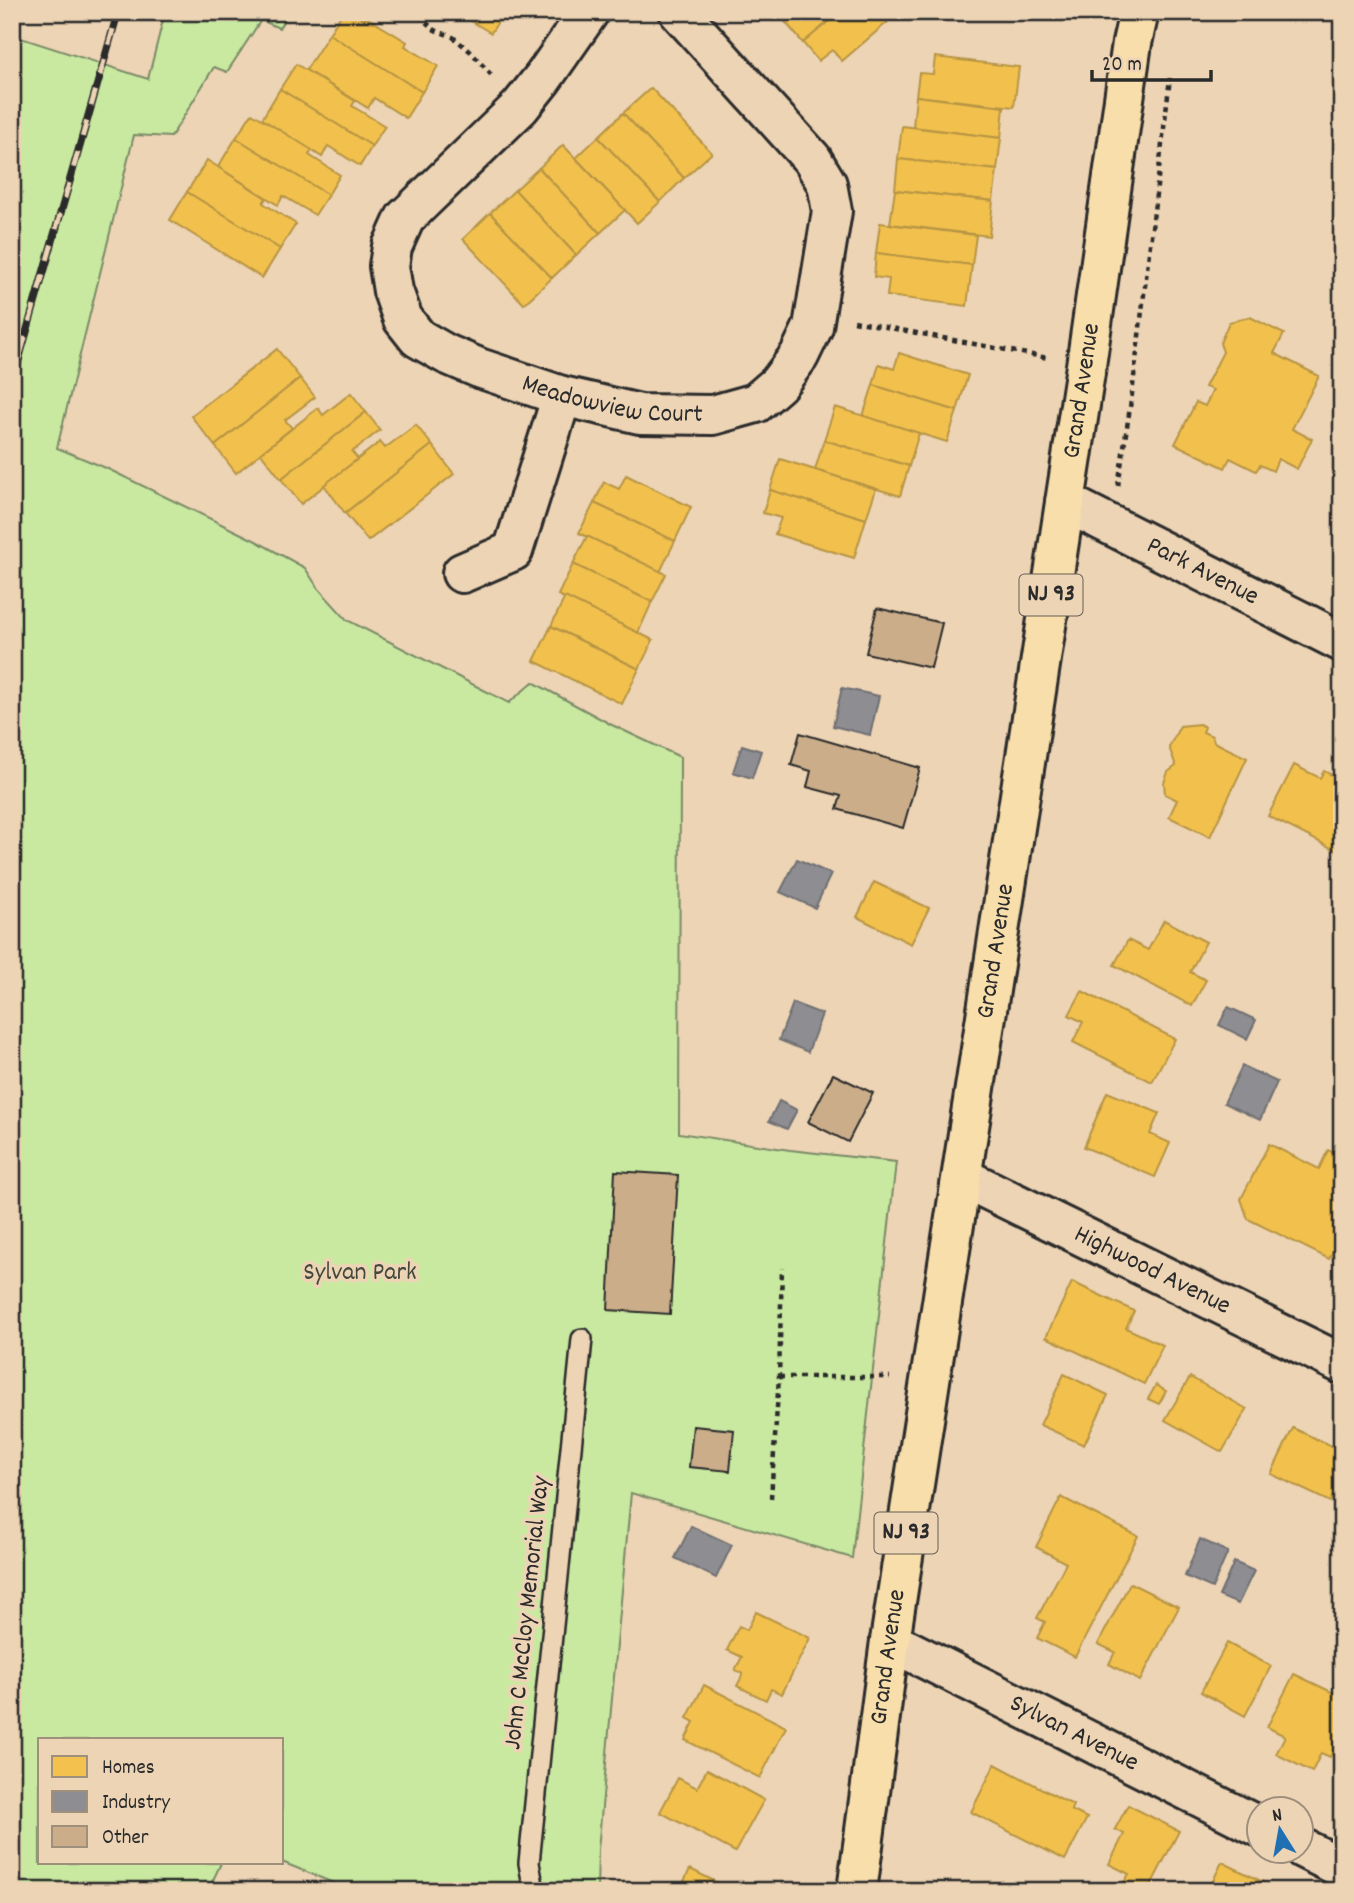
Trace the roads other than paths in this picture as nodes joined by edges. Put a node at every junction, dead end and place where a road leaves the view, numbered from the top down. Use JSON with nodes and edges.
{"nodes":[{"id":1,"x":589,"y":12,"type":"edge"},
{"id":2,"x":679,"y":12,"type":"edge"},
{"id":3,"x":1139,"y":12,"type":"edge"},
{"id":4,"x":562,"y":396,"type":"junction"},
{"id":5,"x":1065,"y":502,"type":"junction"},
{"id":6,"x":462,"y":573,"type":"dead end"},
{"id":7,"x":1342,"y":642,"type":"edge"},
{"id":8,"x":962,"y":1177,"type":"junction"},
{"id":9,"x":582,"y":1339,"type":"dead end"},
{"id":10,"x":1342,"y":1364,"type":"edge"},
{"id":11,"x":890,"y":1642,"type":"junction"},
{"id":12,"x":1246,"y":1820,"type":"edge"},
{"id":13,"x":1316,"y":1855,"type":"edge"},
{"id":14,"x":1342,"y":1868,"type":"edge"},
{"id":15,"x":534,"y":1891,"type":"edge"},
{"id":16,"x":857,"y":1891,"type":"edge"}],
"edges":[{"from":1,"to":4,"type":"street","name":"Meadowview Court"},
{"from":2,"to":4,"type":"street","name":"Meadowview Court"},
{"from":3,"to":5,"type":"main road","name":"Grand Avenue","number":"NJ 93"},
{"from":4,"to":6,"type":"street"},
{"from":5,"to":7,"type":"street","name":"Park Avenue"},
{"from":5,"to":8,"type":"main road","name":"Grand Avenue","number":"NJ 93"},
{"from":8,"to":10,"type":"street","name":"Highwood Avenue"},
{"from":8,"to":11,"type":"main road","name":"Grand Avenue","number":"NJ 93"},
{"from":9,"to":15,"type":"lane","name":"John C McCloy Memorial Way"},
{"from":11,"to":12,"type":"street","name":"Sylvan Avenue"},
{"from":11,"to":16,"type":"main road","name":"Grand Avenue","number":"NJ 93"},
{"from":13,"to":14,"type":"street"}]}
